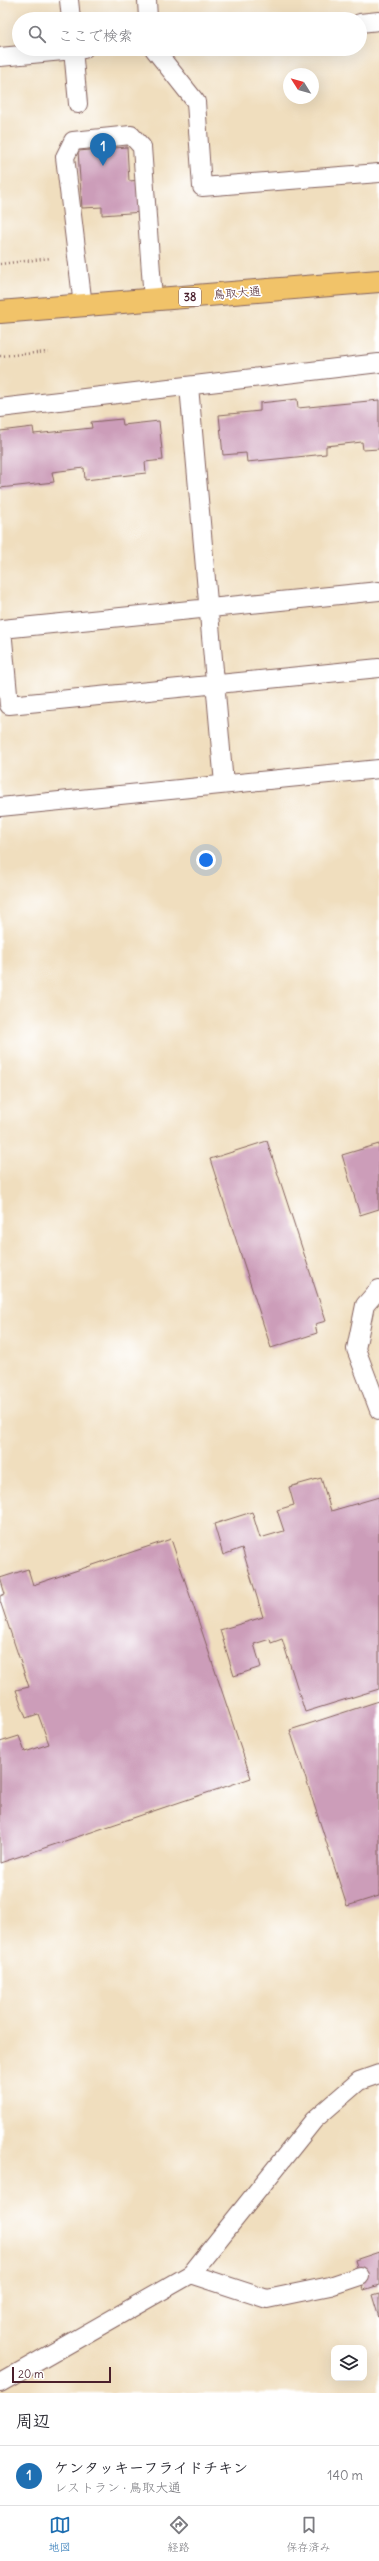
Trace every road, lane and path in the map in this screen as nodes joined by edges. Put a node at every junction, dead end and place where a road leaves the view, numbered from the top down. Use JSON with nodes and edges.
{"nodes":[{"id":1,"x":69,"y":0,"type":"edge"},
{"id":2,"x":146,"y":0,"type":"edge"},
{"id":3,"x":70,"y":12,"type":"edge"},
{"id":4,"x":147,"y":12,"type":"edge"},
{"id":5,"x":379,"y":21,"type":"edge"},
{"id":6,"x":367,"y":22,"type":"edge"},
{"id":7,"x":12,"y":56,"type":"edge"},
{"id":8,"x":77,"y":56,"type":"edge"},
{"id":9,"x":160,"y":56,"type":"edge"},
{"id":10,"x":0,"y":57,"type":"edge"},
{"id":11,"x":78,"y":104,"type":"dead end"},
{"id":12,"x":379,"y":173,"type":"edge"},
{"id":13,"x":58,"y":258,"type":"dead end"},
{"id":14,"x":0,"y":264,"type":"edge"},
{"id":15,"x":379,"y":282,"type":"edge"},
{"id":16,"x":153,"y":300,"type":"junction"},
{"id":17,"x":83,"y":306,"type":"junction"},
{"id":18,"x":0,"y":312,"type":"edge"},
{"id":19,"x":48,"y":352,"type":"dead end"},
{"id":20,"x":0,"y":356,"type":"edge"},
{"id":21,"x":379,"y":363,"type":"edge"},
{"id":22,"x":189,"y":386,"type":"junction"},
{"id":23,"x":0,"y":408,"type":"edge"},
{"id":24,"x":379,"y":591,"type":"edge"},
{"id":25,"x":208,"y":608,"type":"junction"},
{"id":26,"x":379,"y":668,"type":"edge"},
{"id":27,"x":215,"y":685,"type":"junction"},
{"id":28,"x":379,"y":769,"type":"edge"},
{"id":29,"x":224,"y":784,"type":"junction"},
{"id":30,"x":0,"y":806,"type":"edge"},
{"id":31,"x":379,"y":1289,"type":"edge"},
{"id":32,"x":378,"y":1402,"type":"edge"},
{"id":33,"x":379,"y":2074,"type":"edge"},
{"id":34,"x":191,"y":2274,"type":"junction"},
{"id":35,"x":360,"y":2276,"type":"dead end"},
{"id":36,"x":0,"y":2383,"type":"edge"}],
"edges":[{"from":1,"to":3,"type":"lane"},
{"from":2,"to":4,"type":"lane"},
{"from":5,"to":6,"type":"lane"},
{"from":7,"to":10,"type":"lane"},
{"from":8,"to":11,"type":"lane"},
{"from":9,"to":12,"type":"lane"},
{"from":13,"to":14,"type":"path"},
{"from":15,"to":16,"type":"highway","name":"鳥取大通","number":"38"},
{"from":16,"to":17,"type":"highway","name":"鳥取大通","number":"38"},
{"from":16,"to":17,"type":"lane"},
{"from":17,"to":18,"type":"highway","name":"鳥取大通","number":"38"},
{"from":19,"to":20,"type":"path"},
{"from":21,"to":22,"type":"lane"},
{"from":22,"to":23,"type":"lane"},
{"from":22,"to":25,"type":"lane"},
{"from":24,"to":25,"type":"lane"},
{"from":25,"to":27,"type":"lane"},
{"from":25,"to":27,"type":"lane"},
{"from":26,"to":27,"type":"lane"},
{"from":27,"to":29,"type":"lane"},
{"from":28,"to":29,"type":"lane"},
{"from":29,"to":30,"type":"lane"},
{"from":31,"to":32,"type":"lane"},
{"from":33,"to":34,"type":"lane"},
{"from":34,"to":35,"type":"lane"},
{"from":34,"to":36,"type":"lane"}]}
